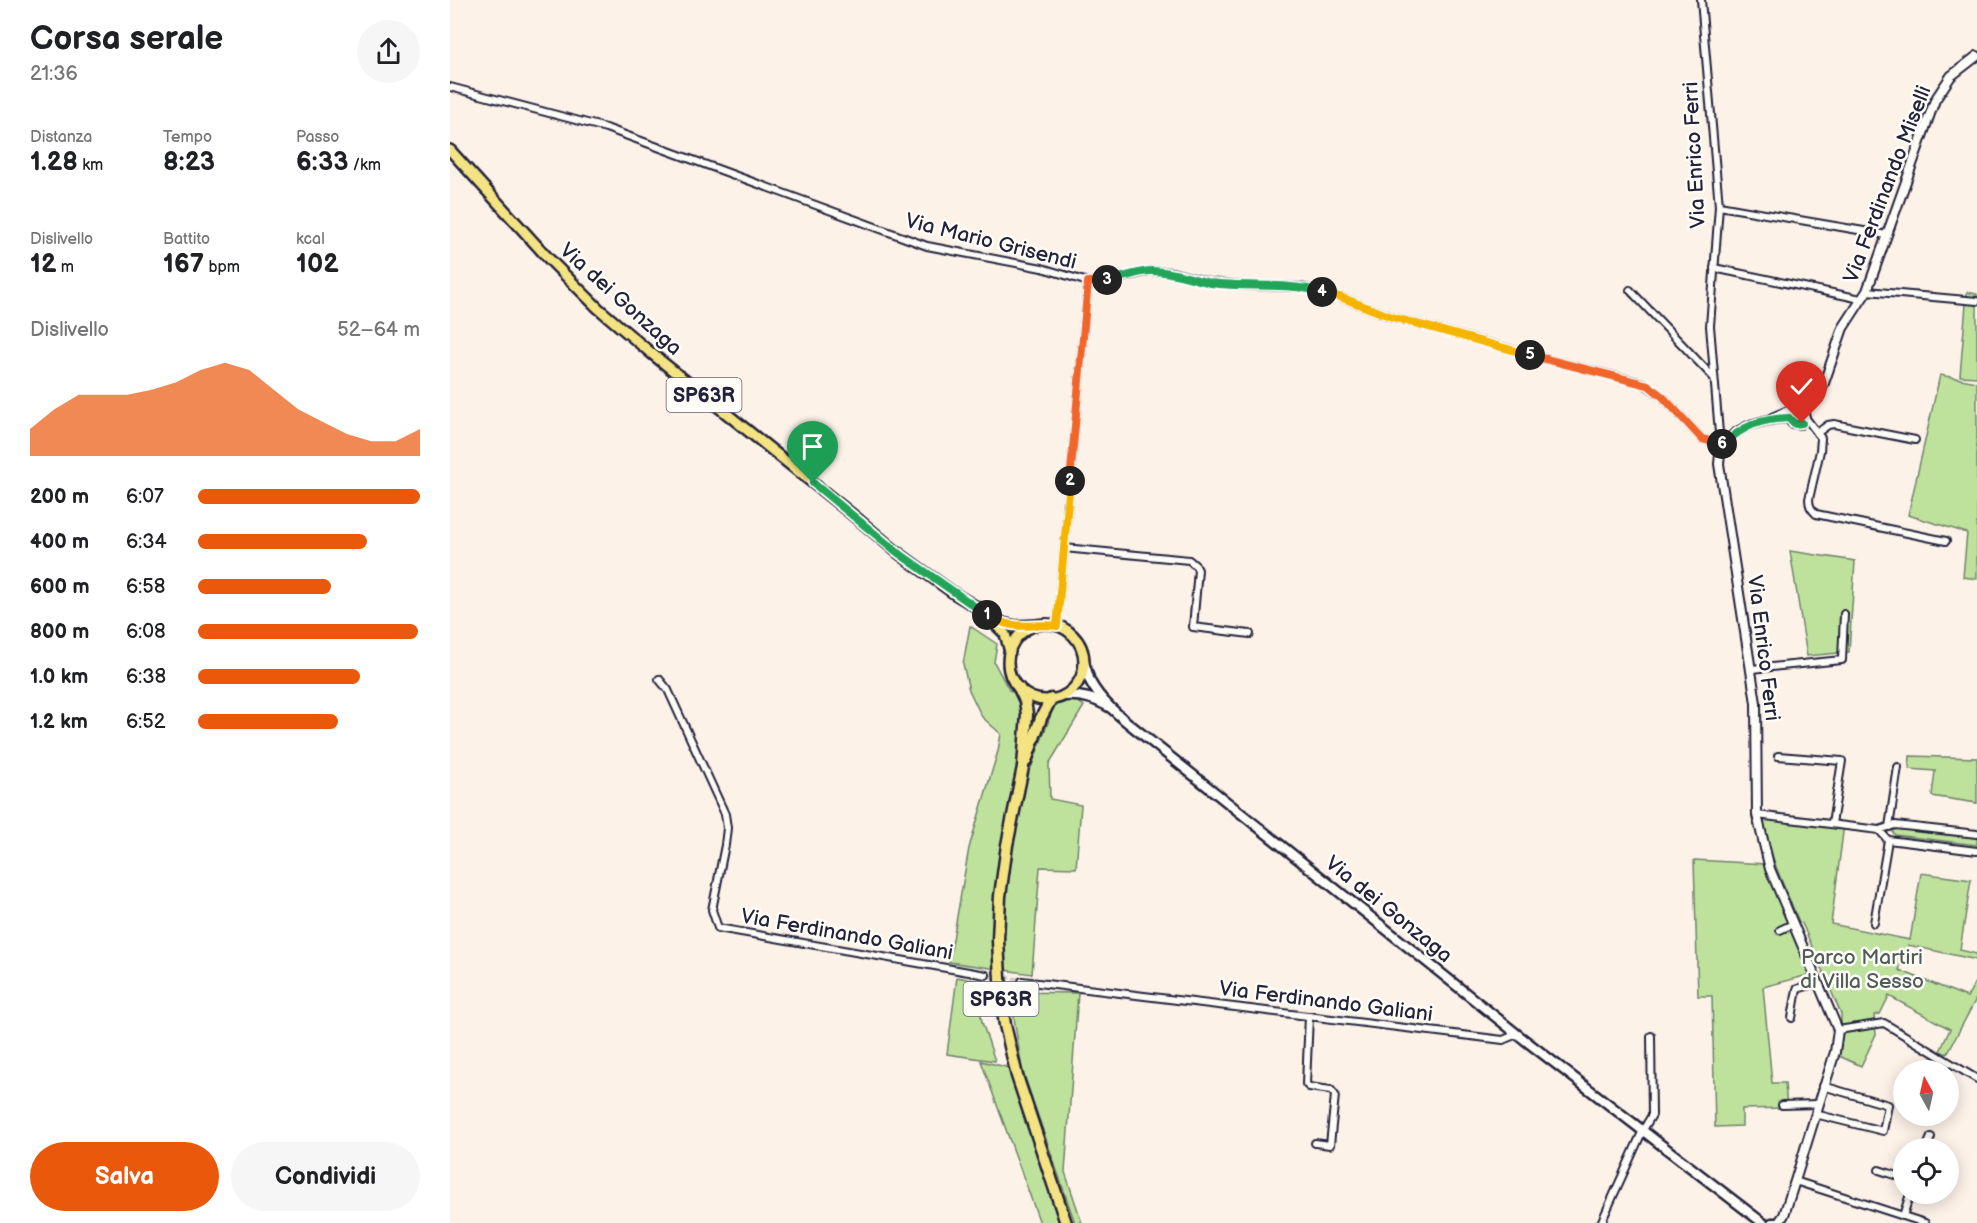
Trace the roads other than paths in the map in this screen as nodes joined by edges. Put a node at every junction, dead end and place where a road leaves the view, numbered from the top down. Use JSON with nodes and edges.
{"nodes":[{"id":1,"x":1701,"y":0,"type":"edge"},
{"id":2,"x":1977,"y":56,"type":"edge"},
{"id":3,"x":450,"y":87,"type":"edge"},
{"id":4,"x":450,"y":150,"type":"edge"},
{"id":5,"x":1719,"y":206,"type":"junction"},
{"id":6,"x":1887,"y":235,"type":"junction"},
{"id":7,"x":1714,"y":268,"type":"junction"},
{"id":8,"x":1088,"y":282,"type":"junction"},
{"id":9,"x":1630,"y":290,"type":"dead end"},
{"id":10,"x":1867,"y":291,"type":"junction"},
{"id":11,"x":1861,"y":299,"type":"junction"},
{"id":12,"x":1977,"y":302,"type":"edge"},
{"id":13,"x":1715,"y":379,"type":"junction"},
{"id":14,"x":1798,"y":415,"type":"junction"},
{"id":15,"x":1816,"y":432,"type":"junction"},
{"id":16,"x":1915,"y":440,"type":"dead end"},
{"id":17,"x":1725,"y":444,"type":"junction"},
{"id":18,"x":1946,"y":542,"type":"dead end"},
{"id":19,"x":1064,"y":548,"type":"junction"},
{"id":20,"x":983,"y":613,"type":"junction"},
{"id":21,"x":1844,"y":614,"type":"dead end"},
{"id":22,"x":1037,"y":626,"type":"junction"},
{"id":23,"x":1057,"y":626,"type":"junction"},
{"id":24,"x":1250,"y":634,"type":"dead end"},
{"id":25,"x":1010,"y":653,"type":"junction"},
{"id":26,"x":1084,"y":662,"type":"junction"},
{"id":27,"x":1751,"y":669,"type":"junction"},
{"id":28,"x":659,"y":679,"type":"dead end"},
{"id":29,"x":1019,"y":688,"type":"junction"},
{"id":30,"x":1064,"y":696,"type":"junction"},
{"id":31,"x":1051,"y":699,"type":"junction"},
{"id":32,"x":1117,"y":712,"type":"junction"},
{"id":33,"x":1778,"y":756,"type":"dead end"},
{"id":34,"x":1023,"y":767,"type":"junction"},
{"id":35,"x":1898,"y":767,"type":"dead end"},
{"id":36,"x":1757,"y":815,"type":"junction"},
{"id":37,"x":1832,"y":824,"type":"junction"},
{"id":38,"x":1889,"y":827,"type":"junction"},
{"id":39,"x":1879,"y":830,"type":"junction"},
{"id":40,"x":1977,"y":834,"type":"edge"},
{"id":41,"x":1888,"y":840,"type":"junction"},
{"id":42,"x":1977,"y":851,"type":"edge"},
{"id":43,"x":1874,"y":923,"type":"dead end"},
{"id":44,"x":1794,"y":924,"type":"junction"},
{"id":45,"x":1780,"y":930,"type":"dead end"},
{"id":46,"x":986,"y":975,"type":"tunnel mouth"},
{"id":47,"x":1023,"y":981,"type":"tunnel mouth"},
{"id":48,"x":1818,"y":982,"type":"junction"},
{"id":49,"x":1309,"y":1016,"type":"junction"},
{"id":50,"x":1792,"y":1018,"type":"dead end"},
{"id":51,"x":1838,"y":1030,"type":"junction"},
{"id":52,"x":1517,"y":1034,"type":"junction"},
{"id":53,"x":1652,"y":1036,"type":"dead end"},
{"id":54,"x":1976,"y":1077,"type":"edge"},
{"id":55,"x":1823,"y":1086,"type":"junction"},
{"id":56,"x":1818,"y":1104,"type":"junction"},
{"id":57,"x":1782,"y":1105,"type":"dead end"},
{"id":58,"x":1815,"y":1114,"type":"junction"},
{"id":59,"x":1643,"y":1130,"type":"junction"},
{"id":60,"x":1315,"y":1143,"type":"dead end"},
{"id":61,"x":1879,"y":1170,"type":"dead end"},
{"id":62,"x":1893,"y":1174,"type":"edge"},
{"id":63,"x":1796,"y":1180,"type":"junction"},
{"id":64,"x":1907,"y":1204,"type":"edge"},
{"id":65,"x":1903,"y":1216,"type":"junction"},
{"id":66,"x":1066,"y":1223,"type":"edge"},
{"id":67,"x":1601,"y":1223,"type":"edge"},
{"id":68,"x":1763,"y":1223,"type":"edge"},
{"id":69,"x":1777,"y":1223,"type":"edge"},
{"id":70,"x":1925,"y":1223,"type":"edge"}],
"edges":[{"from":1,"to":5,"type":"street","name":"Via Enrico Ferri"},
{"from":2,"to":6,"type":"street","name":"Via Ferdinando Miselli"},
{"from":3,"to":8,"type":"street","name":"Via Mario Grisendi"},
{"from":4,"to":20,"type":"main road","name":"Via dei Gonzaga","number":"SP63R"},
{"from":5,"to":6,"type":"street"},
{"from":5,"to":7,"type":"street","name":"Via Enrico Ferri"},
{"from":6,"to":10,"type":"street","name":"Via Ferdinando Miselli"},
{"from":7,"to":11,"type":"street"},
{"from":7,"to":13,"type":"street","name":"Via Enrico Ferri"},
{"from":8,"to":17,"type":"street","name":"Via Mario Grisendi"},
{"from":8,"to":19,"type":"street"},
{"from":9,"to":13,"type":"street"},
{"from":10,"to":11,"type":"street","name":"Via Ferdinando Miselli"},
{"from":10,"to":12,"type":"street"},
{"from":11,"to":14,"type":"street","name":"Via Ferdinando Miselli"},
{"from":13,"to":17,"type":"street","name":"Via Enrico Ferri"},
{"from":14,"to":15,"type":"street"},
{"from":14,"to":17,"type":"street","name":"Via Ferdinando Miselli"},
{"from":15,"to":16,"type":"street"},
{"from":15,"to":18,"type":"street"},
{"from":17,"to":27,"type":"street","name":"Via Enrico Ferri"},
{"from":19,"to":23,"type":"street"},
{"from":19,"to":24,"type":"street"},
{"from":20,"to":22,"type":"main road","number":"SP63R"},
{"from":20,"to":25,"type":"main road","number":"SP63R"},
{"from":21,"to":27,"type":"street"},
{"from":22,"to":23,"type":"main road","number":"SP63R"},
{"from":22,"to":25,"type":"main road"},
{"from":23,"to":26,"type":"main road"},
{"from":25,"to":29,"type":"main road","number":"SP63R"},
{"from":26,"to":30,"type":"main road"},
{"from":26,"to":32,"type":"main road","name":"Via dei Gonzaga"},
{"from":27,"to":36,"type":"street","name":"Via Enrico Ferri"},
{"from":28,"to":46,"type":"street","name":"Via Ferdinando Galiani"},
{"from":29,"to":31,"type":"main road"},
{"from":29,"to":34,"type":"highway","number":"SP63R"},
{"from":30,"to":31,"type":"main road"},
{"from":30,"to":32,"type":"main road","name":"Via dei Gonzaga"},
{"from":31,"to":34,"type":"highway","number":"SP63R"},
{"from":32,"to":52,"type":"main road","name":"Via dei Gonzaga"},
{"from":33,"to":37,"type":"street"},
{"from":34,"to":66,"type":"highway","number":"SP63R"},
{"from":35,"to":38,"type":"street"},
{"from":36,"to":37,"type":"street"},
{"from":36,"to":44,"type":"street","name":"Via Enrico Ferri"},
{"from":37,"to":39,"type":"street"},
{"from":38,"to":39,"type":"street"},
{"from":38,"to":40,"type":"street"},
{"from":39,"to":41,"type":"street"},
{"from":41,"to":42,"type":"street"},
{"from":41,"to":43,"type":"street"},
{"from":44,"to":45,"type":"street"},
{"from":44,"to":48,"type":"street","name":"Via Enrico Ferri"},
{"from":47,"to":49,"type":"street","name":"Via Ferdinando Galiani"},
{"from":48,"to":50,"type":"street"},
{"from":48,"to":51,"type":"street","name":"Via Enrico Ferri"},
{"from":49,"to":52,"type":"street","name":"Via Ferdinando Galiani"},
{"from":49,"to":60,"type":"street"},
{"from":51,"to":54,"type":"street"},
{"from":51,"to":55,"type":"street"},
{"from":52,"to":59,"type":"main road","name":"Via dei Gonzaga"},
{"from":53,"to":59,"type":"street"},
{"from":55,"to":56,"type":"street"},
{"from":55,"to":58,"type":"street"},
{"from":56,"to":57,"type":"street"},
{"from":56,"to":58,"type":"street"},
{"from":58,"to":63,"type":"street"},
{"from":59,"to":67,"type":"street"},
{"from":59,"to":68,"type":"main road","name":"Via dei Gonzaga"},
{"from":61,"to":62,"type":"street"},
{"from":63,"to":65,"type":"street"},
{"from":63,"to":69,"type":"street"},
{"from":64,"to":65,"type":"street"},
{"from":65,"to":70,"type":"street"}]}
